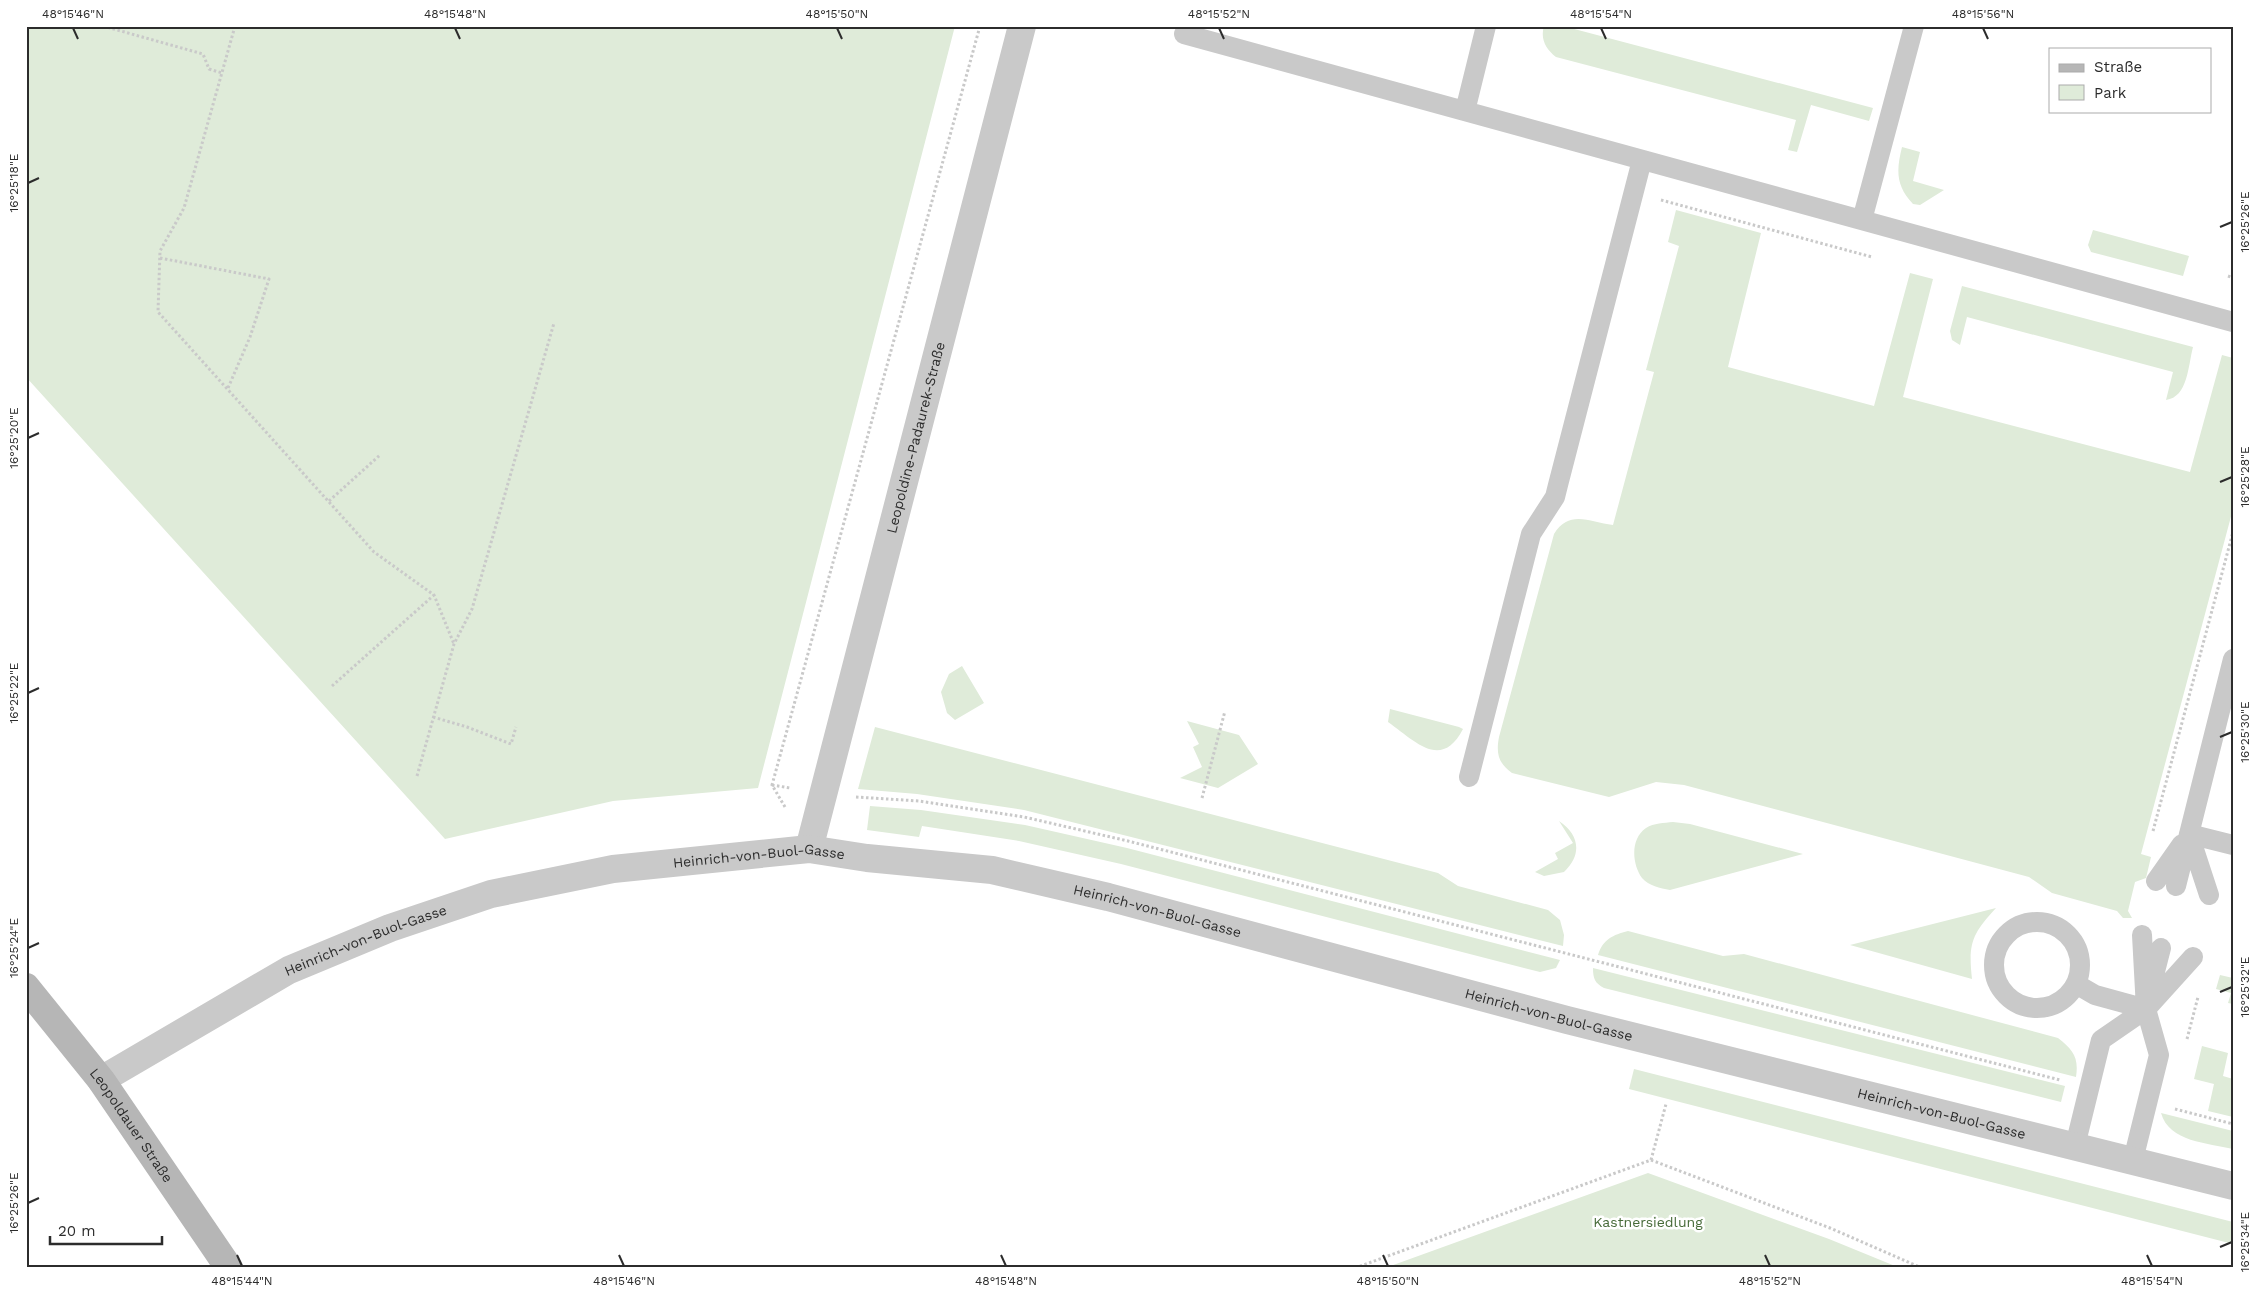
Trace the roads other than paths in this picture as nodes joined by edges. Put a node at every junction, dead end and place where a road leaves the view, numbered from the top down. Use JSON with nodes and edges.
{"nodes":[{"id":1,"x":1022,"y":26,"type":"edge"},
{"id":2,"x":1486,"y":26,"type":"edge"},
{"id":3,"x":1914,"y":26,"type":"edge"},
{"id":4,"x":1184,"y":34,"type":"dead end"},
{"id":5,"x":1465,"y":111,"type":"junction"},
{"id":6,"x":1642,"y":160,"type":"junction"},
{"id":7,"x":1862,"y":220,"type":"junction"},
{"id":8,"x":2233,"y":322,"type":"edge"},
{"id":9,"x":2233,"y":659,"type":"edge"},
{"id":10,"x":1469,"y":777,"type":"dead end"},
{"id":11,"x":2189,"y":834,"type":"junction"},
{"id":12,"x":2233,"y":845,"type":"edge"},
{"id":13,"x":809,"y":849,"type":"junction"},
{"id":14,"x":2156,"y":881,"type":"dead end"},
{"id":15,"x":2176,"y":886,"type":"dead end"},
{"id":16,"x":2209,"y":895,"type":"dead end"},
{"id":17,"x":2142,"y":934,"type":"dead end"},
{"id":18,"x":2161,"y":948,"type":"dead end"},
{"id":19,"x":2193,"y":957,"type":"dead end"},
{"id":20,"x":2076,"y":984,"type":"junction"},
{"id":21,"x":26,"y":987,"type":"edge"},
{"id":22,"x":2146,"y":1009,"type":"junction"},
{"id":23,"x":101,"y":1080,"type":"junction"},
{"id":24,"x":2075,"y":1146,"type":"junction"},
{"id":25,"x":2133,"y":1160,"type":"junction"},
{"id":26,"x":2233,"y":1186,"type":"edge"},
{"id":27,"x":229,"y":1268,"type":"edge"}],
"edges":[{"from":1,"to":13,"type":"street","name":"Leopoldine-Padaurek-Straße"},
{"from":2,"to":5,"type":"lane"},
{"from":3,"to":7,"type":"lane"},
{"from":4,"to":5,"type":"lane"},
{"from":5,"to":6,"type":"lane"},
{"from":6,"to":7,"type":"lane"},
{"from":6,"to":10,"type":"lane"},
{"from":7,"to":8,"type":"lane"},
{"from":9,"to":11,"type":"lane"},
{"from":11,"to":12,"type":"lane"},
{"from":11,"to":14,"type":"lane"},
{"from":11,"to":15,"type":"lane"},
{"from":11,"to":16,"type":"lane"},
{"from":13,"to":23,"type":"street","name":"Heinrich-von-Buol-Gasse"},
{"from":13,"to":24,"type":"street","name":"Heinrich-von-Buol-Gasse"},
{"from":17,"to":22,"type":"lane"},
{"from":18,"to":22,"type":"lane"},
{"from":19,"to":22,"type":"lane"},
{"from":20,"to":20,"type":"lane"},
{"from":20,"to":22,"type":"lane"},
{"from":21,"to":23,"type":"main road","name":"Leopoldauer Straße"},
{"from":22,"to":24,"type":"lane"},
{"from":22,"to":25,"type":"lane"},
{"from":23,"to":27,"type":"main road","name":"Leopoldauer Straße"},
{"from":24,"to":25,"type":"street","name":"Heinrich-von-Buol-Gasse"},
{"from":25,"to":26,"type":"street","name":"Heinrich-von-Buol-Gasse"}]}
